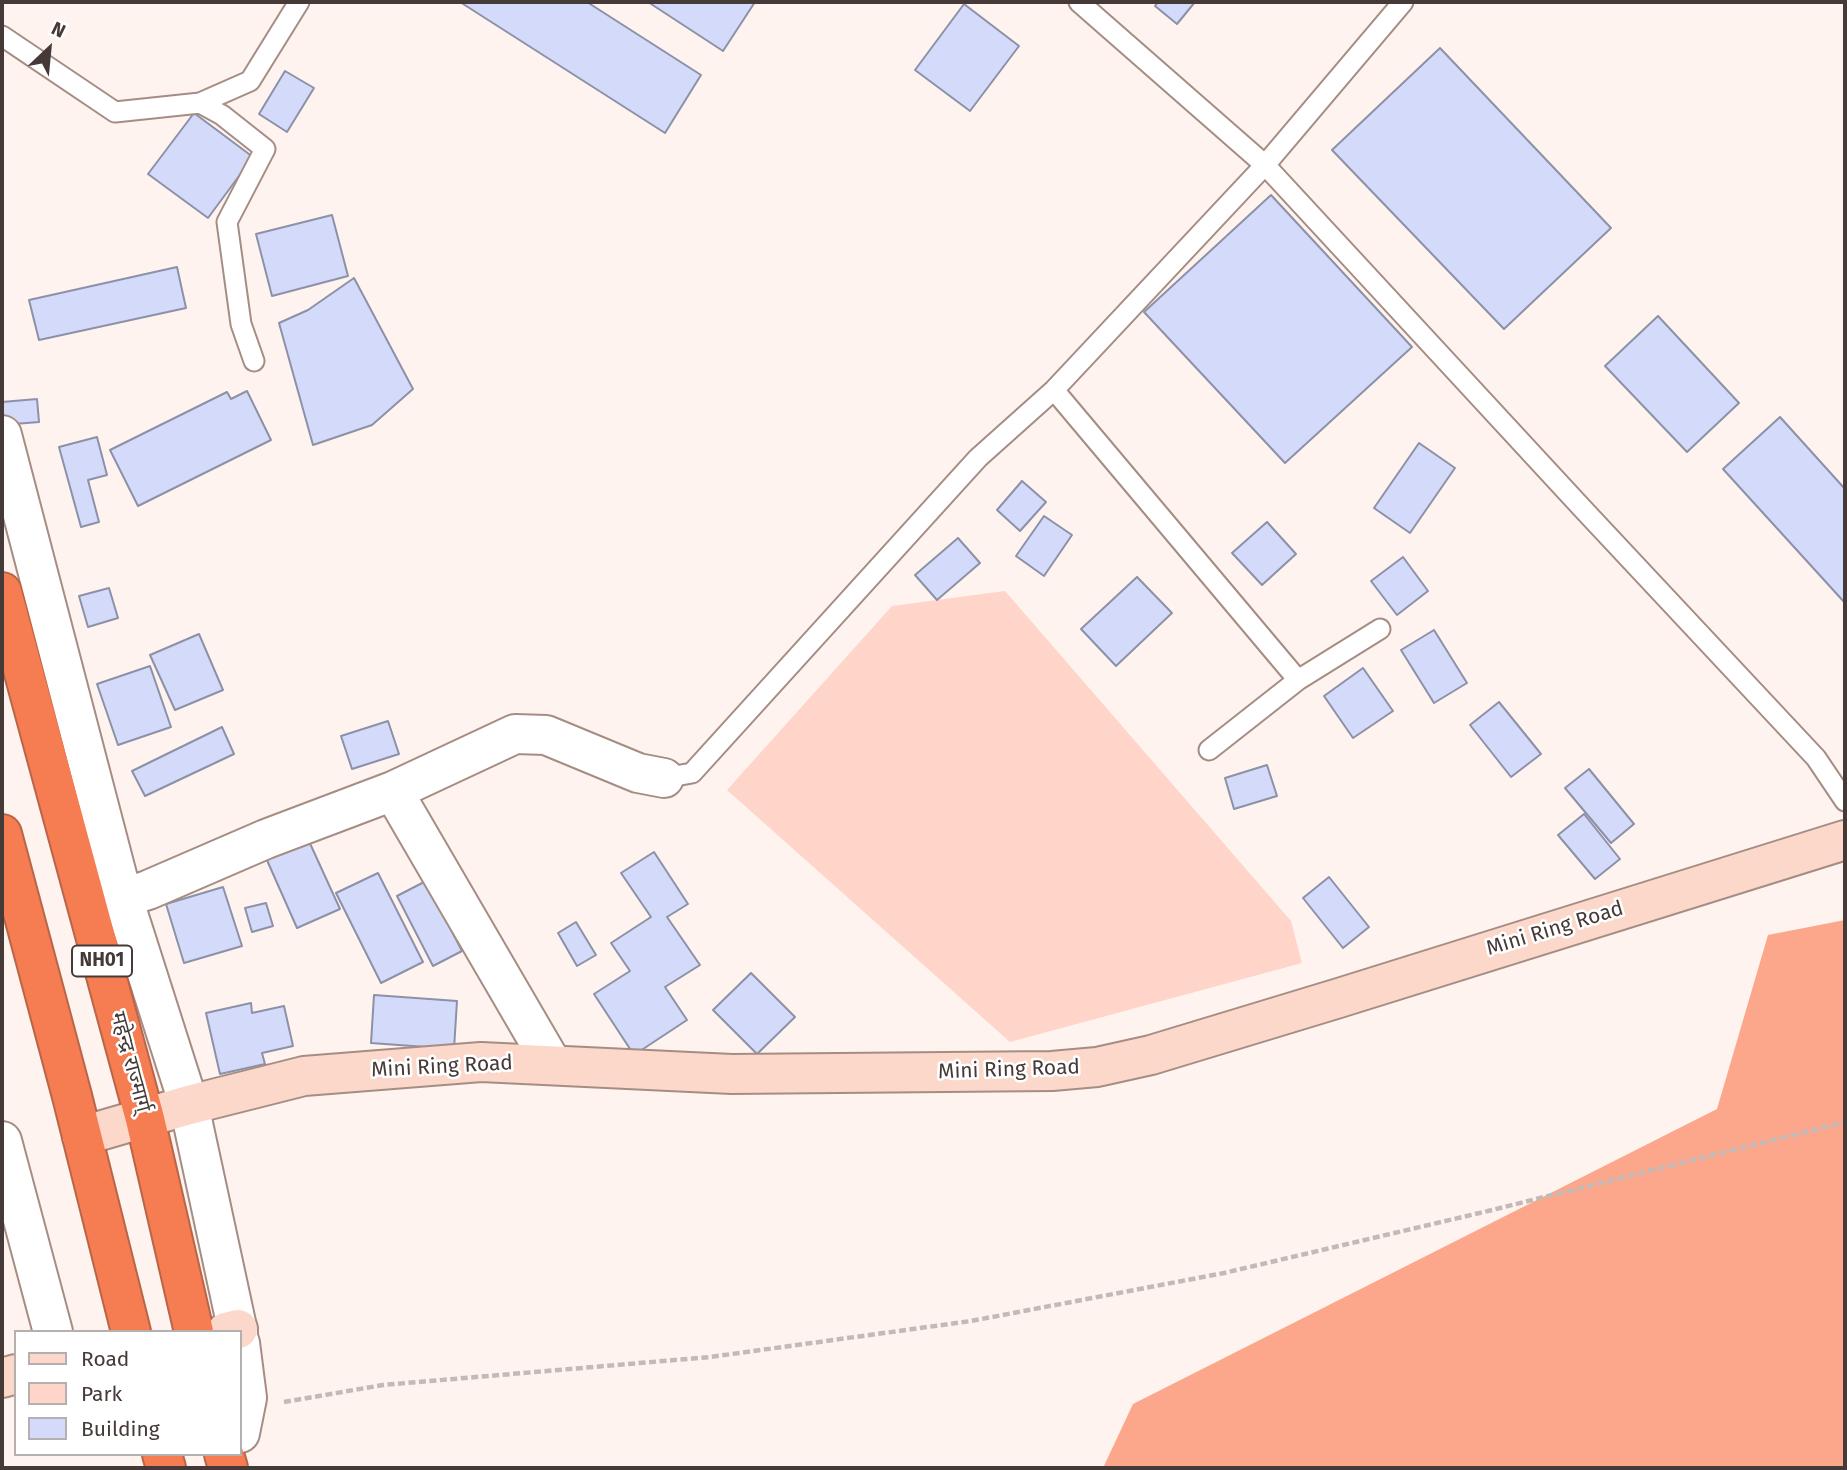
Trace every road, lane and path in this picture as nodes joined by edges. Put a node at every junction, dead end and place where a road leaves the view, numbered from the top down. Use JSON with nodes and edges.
{"nodes":[{"id":1,"x":299,"y":2,"type":"edge"},
{"id":2,"x":1079,"y":2,"type":"edge"},
{"id":3,"x":1403,"y":2,"type":"edge"},
{"id":4,"x":2,"y":36,"type":"edge"},
{"id":5,"x":200,"y":103,"type":"junction"},
{"id":6,"x":1265,"y":165,"type":"junction"},
{"id":7,"x":254,"y":361,"type":"dead end"},
{"id":8,"x":1054,"y":390,"type":"junction"},
{"id":9,"x":2,"y":435,"type":"edge"},
{"id":10,"x":2,"y":592,"type":"edge"},
{"id":11,"x":1380,"y":629,"type":"dead end"},
{"id":12,"x":1298,"y":680,"type":"junction"},
{"id":13,"x":1209,"y":750,"type":"dead end"},
{"id":14,"x":664,"y":778,"type":"joint"},
{"id":15,"x":393,"y":791,"type":"junction"},
{"id":16,"x":1845,"y":802,"type":"edge"},
{"id":17,"x":2,"y":834,"type":"edge"},
{"id":18,"x":1845,"y":840,"type":"edge"},
{"id":19,"x":123,"y":898,"type":"junction"},
{"id":20,"x":552,"y":1064,"type":"junction"},
{"id":21,"x":189,"y":1105,"type":"junction"},
{"id":22,"x":145,"y":1119,"type":"junction"},
{"id":23,"x":1845,"y":1122,"type":"edge"},
{"id":24,"x":82,"y":1136,"type":"junction"},
{"id":25,"x":3,"y":1149,"type":"edge"},
{"id":26,"x":52,"y":1330,"type":"edge"},
{"id":27,"x":130,"y":1330,"type":"edge"},
{"id":28,"x":194,"y":1330,"type":"edge"},
{"id":29,"x":235,"y":1330,"type":"edge"},
{"id":30,"x":242,"y":1369,"type":"edge"},
{"id":31,"x":242,"y":1414,"type":"edge"},
{"id":32,"x":242,"y":1443,"type":"edge"}],
"edges":[{"from":1,"to":5,"type":"lane"},
{"from":2,"to":6,"type":"lane"},
{"from":3,"to":6,"type":"lane"},
{"from":4,"to":5,"type":"lane"},
{"from":5,"to":7,"type":"lane"},
{"from":6,"to":8,"type":"lane"},
{"from":6,"to":16,"type":"lane"},
{"from":8,"to":12,"type":"lane"},
{"from":8,"to":14,"type":"lane"},
{"from":9,"to":19,"type":"street"},
{"from":10,"to":22,"type":"highway","name":"महेन्द्र राज्मार्ग्","number":"NH01"},
{"from":11,"to":12,"type":"lane"},
{"from":12,"to":13,"type":"lane"},
{"from":14,"to":15,"type":"street"},
{"from":15,"to":19,"type":"street"},
{"from":15,"to":20,"type":"street"},
{"from":17,"to":24,"type":"highway","number":"NH01"},
{"from":18,"to":20,"type":"main road","name":"Mini Ring Road"},
{"from":19,"to":21,"type":"street"},
{"from":20,"to":21,"type":"main road","name":"Mini Ring Road"},
{"from":21,"to":22,"type":"main road","name":"Mini Ring Road"},
{"from":21,"to":29,"type":"street"},
{"from":22,"to":24,"type":"main road","name":"Mini Ring Road"},
{"from":22,"to":28,"type":"highway","name":"महेन्द्र राज्मार्ग्","number":"NH01"},
{"from":23,"to":32,"type":"path"},
{"from":24,"to":27,"type":"highway","number":"NH01"},
{"from":25,"to":26,"type":"street"},
{"from":30,"to":31,"type":"street"}]}
